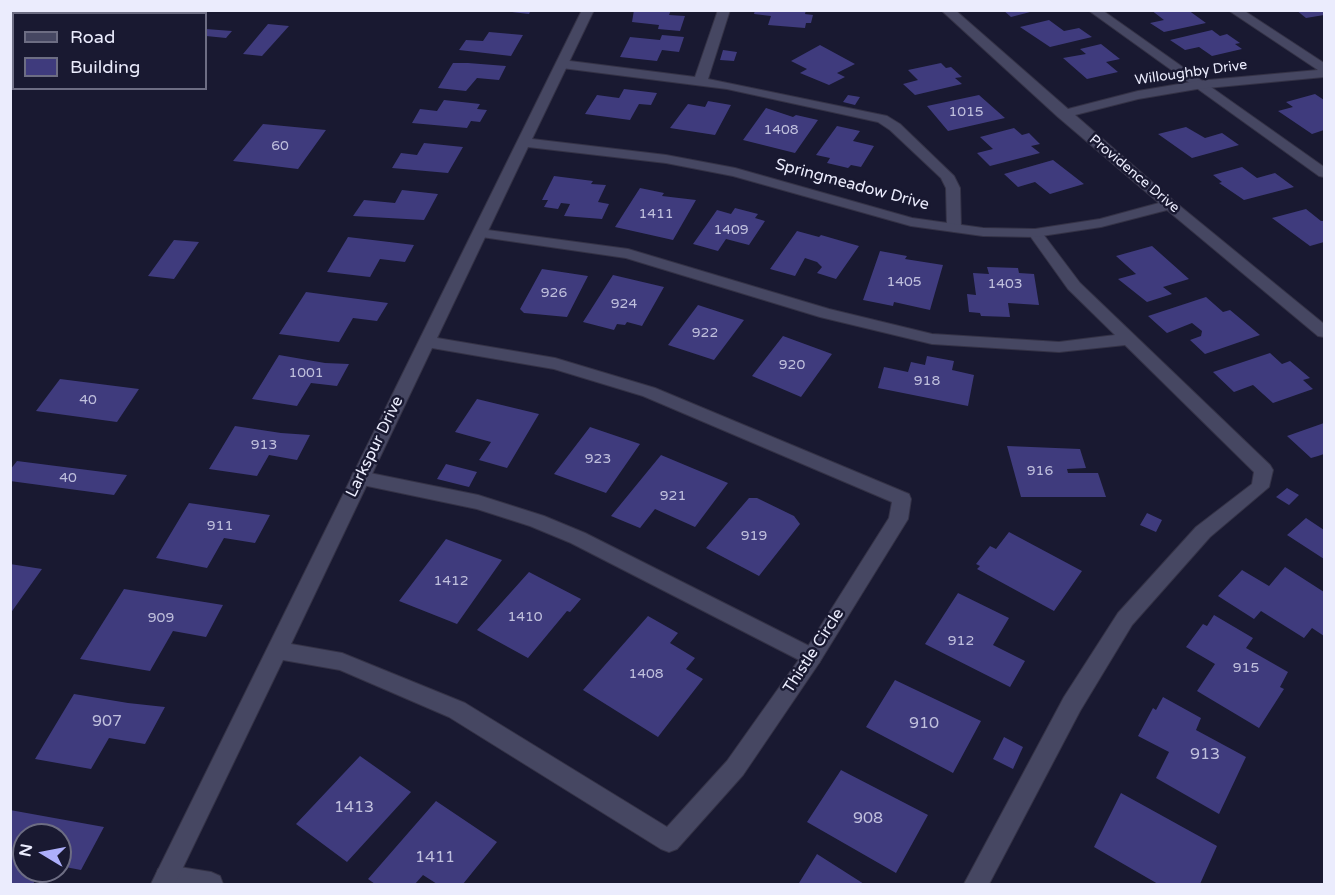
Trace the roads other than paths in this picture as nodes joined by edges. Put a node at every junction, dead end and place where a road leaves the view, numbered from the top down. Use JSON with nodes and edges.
{"nodes":[{"id":1,"x":588,"y":10,"type":"edge"},
{"id":2,"x":724,"y":10,"type":"edge"},
{"id":3,"x":947,"y":10,"type":"edge"},
{"id":4,"x":1094,"y":10,"type":"edge"},
{"id":5,"x":1234,"y":10,"type":"edge"},
{"id":6,"x":562,"y":64,"type":"junction"},
{"id":7,"x":1324,"y":68,"type":"edge"},
{"id":8,"x":1324,"y":73,"type":"edge"},
{"id":9,"x":700,"y":82,"type":"junction"},
{"id":10,"x":1197,"y":85,"type":"junction"},
{"id":11,"x":1063,"y":114,"type":"junction"},
{"id":12,"x":524,"y":142,"type":"junction"},
{"id":13,"x":1324,"y":173,"type":"edge"},
{"id":14,"x":1170,"y":205,"type":"junction"},
{"id":15,"x":954,"y":228,"type":"junction"},
{"id":16,"x":480,"y":233,"type":"junction"},
{"id":17,"x":1035,"y":233,"type":"junction"},
{"id":18,"x":1324,"y":332,"type":"edge"},
{"id":19,"x":1129,"y":339,"type":"junction"},
{"id":20,"x":427,"y":342,"type":"junction"},
{"id":21,"x":360,"y":478,"type":"junction"},
{"id":22,"x":277,"y":650,"type":"junction"},
{"id":23,"x":812,"y":657,"type":"junction"},
{"id":24,"x":165,"y":881,"type":"edge"},
{"id":25,"x":211,"y":885,"type":"edge"},
{"id":26,"x":976,"y":885,"type":"edge"}],
"edges":[{"from":1,"to":6,"type":"street","name":"Larkspur Drive"},
{"from":2,"to":9,"type":"street"},
{"from":3,"to":11,"type":"street","name":"Providence Drive"},
{"from":4,"to":10,"type":"street"},
{"from":5,"to":7,"type":"street"},
{"from":6,"to":9,"type":"street"},
{"from":6,"to":12,"type":"street","name":"Larkspur Drive"},
{"from":8,"to":10,"type":"street","name":"Willoughby Drive"},
{"from":9,"to":15,"type":"street"},
{"from":10,"to":11,"type":"street","name":"Willoughby Drive"},
{"from":10,"to":13,"type":"street"},
{"from":11,"to":14,"type":"street","name":"Providence Drive"},
{"from":12,"to":15,"type":"street","name":"Springmeadow Drive"},
{"from":12,"to":16,"type":"street","name":"Larkspur Drive"},
{"from":14,"to":17,"type":"street","name":"Springmeadow Drive"},
{"from":14,"to":18,"type":"street","name":"Providence Drive"},
{"from":15,"to":17,"type":"street","name":"Springmeadow Drive"},
{"from":16,"to":19,"type":"street"},
{"from":16,"to":20,"type":"street","name":"Larkspur Drive"},
{"from":17,"to":19,"type":"street"},
{"from":19,"to":26,"type":"street"},
{"from":20,"to":21,"type":"street","name":"Larkspur Drive"},
{"from":20,"to":23,"type":"street","name":"Thistle Circle"},
{"from":21,"to":22,"type":"street","name":"Larkspur Drive"},
{"from":21,"to":23,"type":"street"},
{"from":22,"to":23,"type":"street","name":"Thistle Circle"},
{"from":22,"to":24,"type":"street","name":"Larkspur Drive"},
{"from":24,"to":25,"type":"street"}]}
